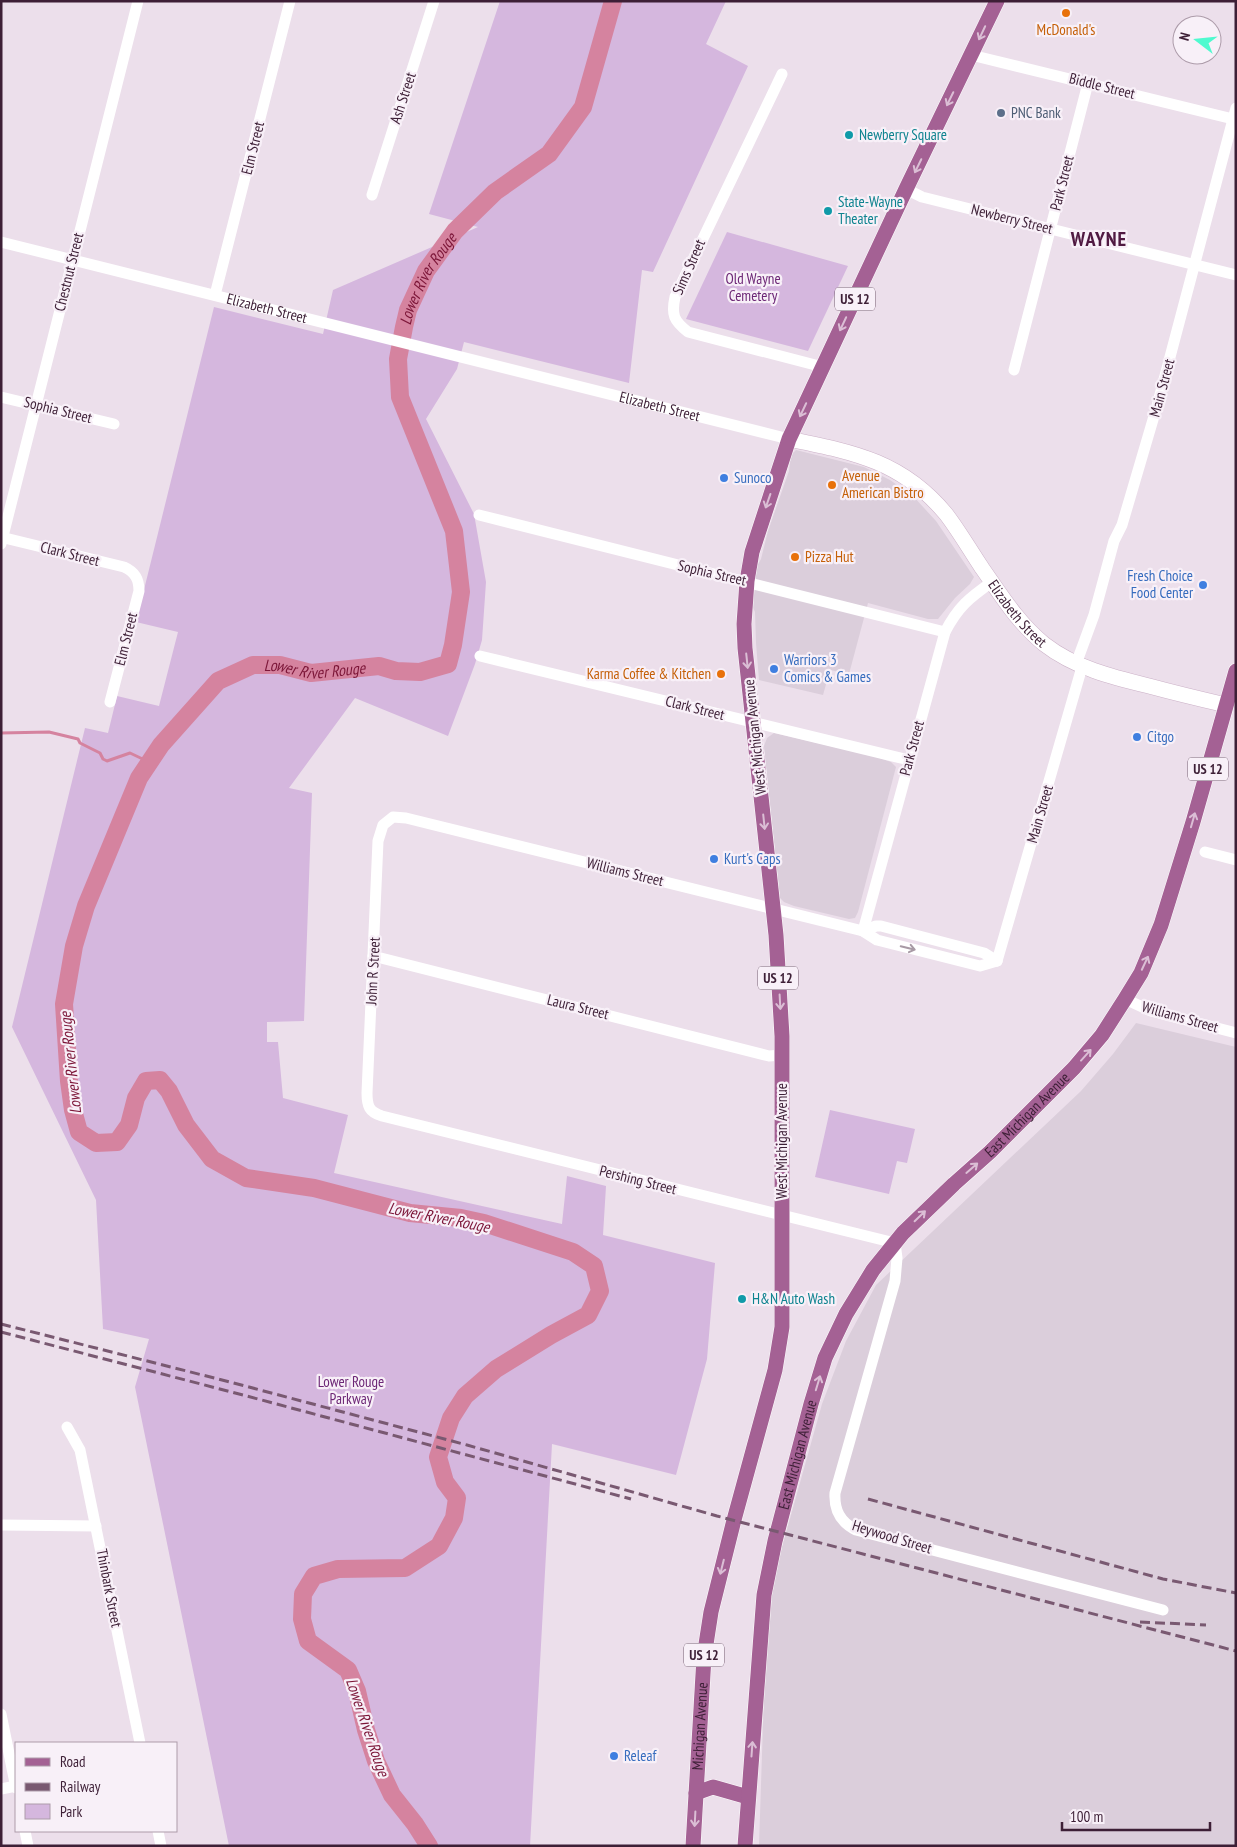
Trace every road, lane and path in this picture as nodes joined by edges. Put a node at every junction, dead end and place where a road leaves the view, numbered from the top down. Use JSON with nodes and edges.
{"nodes":[{"id":1,"x":138,"y":1,"type":"edge"},
{"id":2,"x":290,"y":1,"type":"edge"},
{"id":3,"x":434,"y":1,"type":"edge"},
{"id":4,"x":997,"y":1,"type":"edge"},
{"id":5,"x":971,"y":55,"type":"junction"},
{"id":6,"x":782,"y":74,"type":"dead end"},
{"id":7,"x":1088,"y":83,"type":"junction"},
{"id":8,"x":1234,"y":114,"type":"edge"},
{"id":9,"x":906,"y":189,"type":"junction"},
{"id":10,"x":372,"y":195,"type":"dead end"},
{"id":11,"x":1050,"y":229,"type":"junction"},
{"id":12,"x":1,"y":242,"type":"edge"},
{"id":13,"x":73,"y":259,"type":"junction"},
{"id":14,"x":1195,"y":264,"type":"junction"},
{"id":15,"x":1236,"y":275,"type":"edge"},
{"id":16,"x":215,"y":295,"type":"junction"},
{"id":17,"x":823,"y":367,"type":"junction"},
{"id":18,"x":1014,"y":370,"type":"dead end"},
{"id":19,"x":1,"y":397,"type":"edge"},
{"id":20,"x":36,"y":405,"type":"junction"},
{"id":21,"x":114,"y":424,"type":"dead end"},
{"id":22,"x":789,"y":439,"type":"junction"},
{"id":23,"x":479,"y":515,"type":"dead end"},
{"id":24,"x":2,"y":540,"type":"edge"},
{"id":25,"x":136,"y":576,"type":"joint"},
{"id":26,"x":747,"y":581,"type":"junction"},
{"id":27,"x":992,"y":582,"type":"junction"},
{"id":28,"x":945,"y":632,"type":"junction"},
{"id":29,"x":480,"y":656,"type":"dead end"},
{"id":30,"x":1079,"y":665,"type":"junction"},
{"id":31,"x":1236,"y":671,"type":"edge"},
{"id":32,"x":110,"y":702,"type":"dead end"},
{"id":33,"x":1231,"y":706,"type":"edge"},
{"id":34,"x":753,"y":722,"type":"junction"},
{"id":35,"x":909,"y":760,"type":"junction"},
{"id":36,"x":387,"y":820,"type":"joint"},
{"id":37,"x":1205,"y":852,"type":"dead end"},
{"id":38,"x":1236,"y":860,"type":"edge"},
{"id":39,"x":774,"y":910,"type":"junction"},
{"id":40,"x":863,"y":931,"type":"junction"},
{"id":41,"x":373,"y":956,"type":"junction"},
{"id":42,"x":997,"y":961,"type":"joint"},
{"id":43,"x":1125,"y":999,"type":"junction"},
{"id":44,"x":1236,"y":1033,"type":"edge"},
{"id":45,"x":782,"y":1055,"type":"junction"},
{"id":46,"x":382,"y":1116,"type":"joint"},
{"id":47,"x":782,"y":1216,"type":"junction"},
{"id":48,"x":895,"y":1243,"type":"junction"},
{"id":49,"x":67,"y":1427,"type":"dead end"},
{"id":50,"x":734,"y":1520,"type":"joint"},
{"id":51,"x":1,"y":1525,"type":"edge"},
{"id":52,"x":96,"y":1526,"type":"junction"},
{"id":53,"x":1163,"y":1610,"type":"dead end"},
{"id":54,"x":1,"y":1714,"type":"edge"},
{"id":55,"x":140,"y":1742,"type":"edge"},
{"id":56,"x":15,"y":1782,"type":"edge"},
{"id":57,"x":15,"y":1787,"type":"edge"},
{"id":58,"x":1,"y":1789,"type":"edge"},
{"id":59,"x":696,"y":1792,"type":"junction"},
{"id":60,"x":748,"y":1798,"type":"junction"},
{"id":61,"x":25,"y":1832,"type":"edge"},
{"id":62,"x":158,"y":1832,"type":"edge"},
{"id":63,"x":28,"y":1846,"type":"edge"},
{"id":64,"x":160,"y":1846,"type":"edge"},
{"id":65,"x":693,"y":1846,"type":"edge"},
{"id":66,"x":745,"y":1846,"type":"edge"}],
"edges":[{"from":1,"to":13,"type":"street","name":"Chestnut Street"},
{"from":2,"to":16,"type":"street","name":"Elm Street"},
{"from":3,"to":10,"type":"street","name":"Ash Street"},
{"from":4,"to":5,"type":"main road","name":"West Michigan Avenue","number":"US 12","one_way":true},
{"from":5,"to":7,"type":"street","name":"Biddle Street"},
{"from":5,"to":9,"type":"main road","name":"West Michigan Avenue","number":"US 12","one_way":true},
{"from":6,"to":17,"type":"street","name":"Sims Street"},
{"from":7,"to":8,"type":"street","name":"Biddle Street"},
{"from":7,"to":11,"type":"street","name":"Park Street"},
{"from":8,"to":14,"type":"street","name":"Main Street"},
{"from":9,"to":11,"type":"street","name":"Newberry Street"},
{"from":9,"to":17,"type":"main road","name":"West Michigan Avenue","number":"US 12","one_way":true},
{"from":11,"to":14,"type":"street","name":"Newberry Street"},
{"from":11,"to":18,"type":"street","name":"Park Street"},
{"from":12,"to":13,"type":"street","name":"Elizabeth Street"},
{"from":13,"to":16,"type":"street","name":"Elizabeth Street"},
{"from":13,"to":20,"type":"street","name":"Chestnut Street"},
{"from":14,"to":15,"type":"street","name":"Newberry Street"},
{"from":14,"to":30,"type":"street","name":"Main Street"},
{"from":16,"to":22,"type":"street","name":"Elizabeth Street"},
{"from":17,"to":22,"type":"main road","name":"West Michigan Avenue","number":"US 12","one_way":true},
{"from":19,"to":20,"type":"street","name":"Sophia Street"},
{"from":20,"to":21,"type":"street","name":"Sophia Street"},
{"from":20,"to":24,"type":"street","name":"Chestnut Street"},
{"from":22,"to":26,"type":"main road","name":"West Michigan Avenue","number":"US 12","one_way":true},
{"from":22,"to":27,"type":"street","name":"Elizabeth Street"},
{"from":23,"to":26,"type":"street","name":"Sophia Street"},
{"from":24,"to":25,"type":"street","name":"Clark Street"},
{"from":25,"to":32,"type":"street","name":"Elm Street"},
{"from":26,"to":28,"type":"street","name":"Sophia Street"},
{"from":26,"to":34,"type":"main road","name":"West Michigan Avenue","number":"US 12","one_way":true},
{"from":27,"to":28,"type":"street","name":"Park Street"},
{"from":27,"to":30,"type":"street","name":"Elizabeth Street"},
{"from":28,"to":35,"type":"street","name":"Park Street"},
{"from":29,"to":34,"type":"street","name":"Clark Street"},
{"from":30,"to":33,"type":"street","name":"Elizabeth Street"},
{"from":30,"to":42,"type":"street","name":"Main Street"},
{"from":31,"to":33,"type":"main road","name":"East Michigan Avenue","number":"US 12"},
{"from":43,"to":33,"type":"main road","name":"East Michigan Avenue","number":"US 12","one_way":true},
{"from":34,"to":35,"type":"street","name":"Clark Street"},
{"from":34,"to":39,"type":"main road","name":"West Michigan Avenue","number":"US 12","one_way":true},
{"from":35,"to":40,"type":"street","name":"Park Street"},
{"from":36,"to":39,"type":"street","name":"Williams Street"},
{"from":36,"to":41,"type":"street","name":"John R Street"},
{"from":37,"to":38,"type":"street"},
{"from":39,"to":40,"type":"street","name":"Williams Street"},
{"from":39,"to":45,"type":"main road","name":"West Michigan Avenue","number":"US 12","one_way":true},
{"from":40,"to":42,"type":"street","name":"Williams Street"},
{"from":41,"to":45,"type":"street","name":"Laura Street"},
{"from":41,"to":46,"type":"street","name":"John R Street"},
{"from":43,"to":44,"type":"street","name":"Williams Street"},
{"from":48,"to":43,"type":"main road","name":"East Michigan Avenue","number":"US 12","one_way":true},
{"from":45,"to":47,"type":"main road","name":"West Michigan Avenue","number":"US 12"},
{"from":46,"to":47,"type":"street","name":"Pershing Street"},
{"from":47,"to":48,"type":"street","name":"Pershing Street"},
{"from":47,"to":50,"type":"main road","name":"West Michigan Avenue","number":"US 12"},
{"from":48,"to":53,"type":"street","name":"Heywood Street"},
{"from":60,"to":48,"type":"main road","name":"East Michigan Avenue","number":"US 12","one_way":true},
{"from":49,"to":52,"type":"street","name":"Thinbark Street"},
{"from":50,"to":59,"type":"main road","name":"Michigan Avenue","number":"US 12","one_way":true},
{"from":51,"to":52,"type":"street"},
{"from":52,"to":55,"type":"street","name":"Thinbark Street"},
{"from":54,"to":56,"type":"street"},
{"from":57,"to":58,"type":"street"},
{"from":59,"to":60,"type":"main road"},
{"from":59,"to":65,"type":"main road","name":"Michigan Avenue","number":"US 12","one_way":true},
{"from":60,"to":66,"type":"main road","number":"US 12"},
{"from":61,"to":63,"type":"street"},
{"from":62,"to":64,"type":"street"}]}
